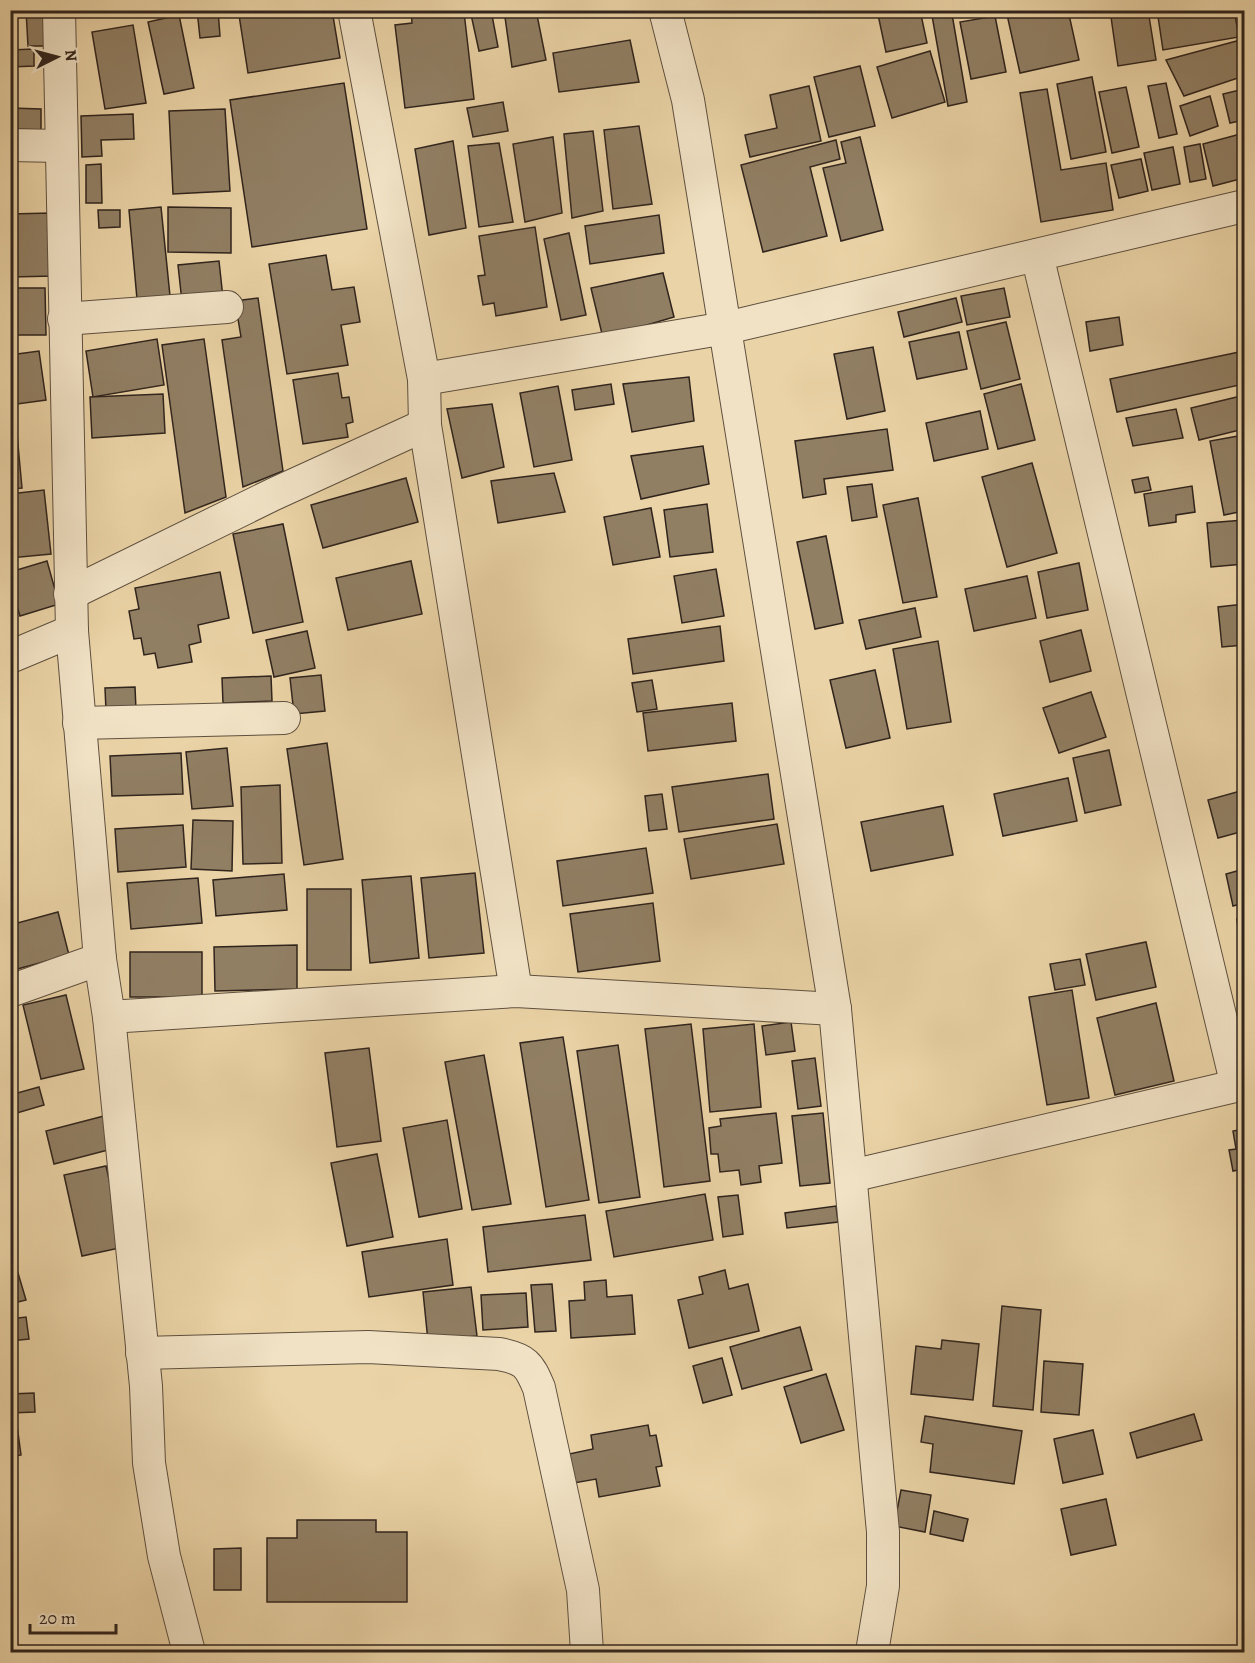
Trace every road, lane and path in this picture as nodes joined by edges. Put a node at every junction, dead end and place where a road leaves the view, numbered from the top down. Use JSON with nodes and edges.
{"nodes":[{"id":1,"x":58,"y":10,"type":"edge"},
{"id":2,"x":354,"y":10,"type":"edge"},
{"id":3,"x":665,"y":10,"type":"edge"},
{"id":4,"x":10,"y":145,"type":"edge"},
{"id":5,"x":60,"y":146,"type":"junction"},
{"id":6,"x":1245,"y":206,"type":"edge"},
{"id":7,"x":1037,"y":255,"type":"junction"},
{"id":8,"x":227,"y":306,"type":"dead end"},
{"id":9,"x":64,"y":319,"type":"junction"},
{"id":10,"x":726,"y":328,"type":"junction"},
{"id":11,"x":424,"y":379,"type":"junction"},
{"id":12,"x":425,"y":425,"type":"junction"},
{"id":13,"x":70,"y":594,"type":"junction"},
{"id":14,"x":72,"y":631,"type":"junction"},
{"id":15,"x":10,"y":657,"type":"edge"},
{"id":16,"x":284,"y":718,"type":"dead end"},
{"id":17,"x":79,"y":723,"type":"junction"},
{"id":18,"x":100,"y":959,"type":"junction"},
{"id":19,"x":10,"y":991,"type":"edge"},
{"id":20,"x":516,"y":991,"type":"junction"},
{"id":21,"x":835,"y":1010,"type":"junction"},
{"id":22,"x":109,"y":1017,"type":"junction"},
{"id":23,"x":1241,"y":1085,"type":"edge"},
{"id":24,"x":851,"y":1176,"type":"junction"},
{"id":25,"x":142,"y":1353,"type":"junction"},
{"id":26,"x":189,"y":1653,"type":"edge"},
{"id":27,"x":587,"y":1653,"type":"edge"},
{"id":28,"x":872,"y":1653,"type":"edge"}],
"edges":[{"from":1,"to":5,"type":"street"},
{"from":2,"to":11,"type":"street"},
{"from":3,"to":10,"type":"street"},
{"from":4,"to":5,"type":"street"},
{"from":5,"to":9,"type":"street"},
{"from":6,"to":7,"type":"street"},
{"from":7,"to":10,"type":"street"},
{"from":7,"to":23,"type":"street"},
{"from":8,"to":9,"type":"street"},
{"from":9,"to":13,"type":"street"},
{"from":10,"to":11,"type":"street"},
{"from":10,"to":21,"type":"street"},
{"from":11,"to":12,"type":"street"},
{"from":12,"to":13,"type":"street"},
{"from":12,"to":20,"type":"street"},
{"from":13,"to":14,"type":"street"},
{"from":14,"to":15,"type":"street"},
{"from":14,"to":17,"type":"street"},
{"from":16,"to":17,"type":"street"},
{"from":17,"to":18,"type":"street"},
{"from":18,"to":19,"type":"street"},
{"from":18,"to":22,"type":"street"},
{"from":20,"to":21,"type":"street"},
{"from":20,"to":22,"type":"street"},
{"from":21,"to":24,"type":"street"},
{"from":22,"to":25,"type":"street"},
{"from":23,"to":24,"type":"street"},
{"from":24,"to":28,"type":"street"},
{"from":25,"to":26,"type":"street"},
{"from":25,"to":27,"type":"street"}]}
